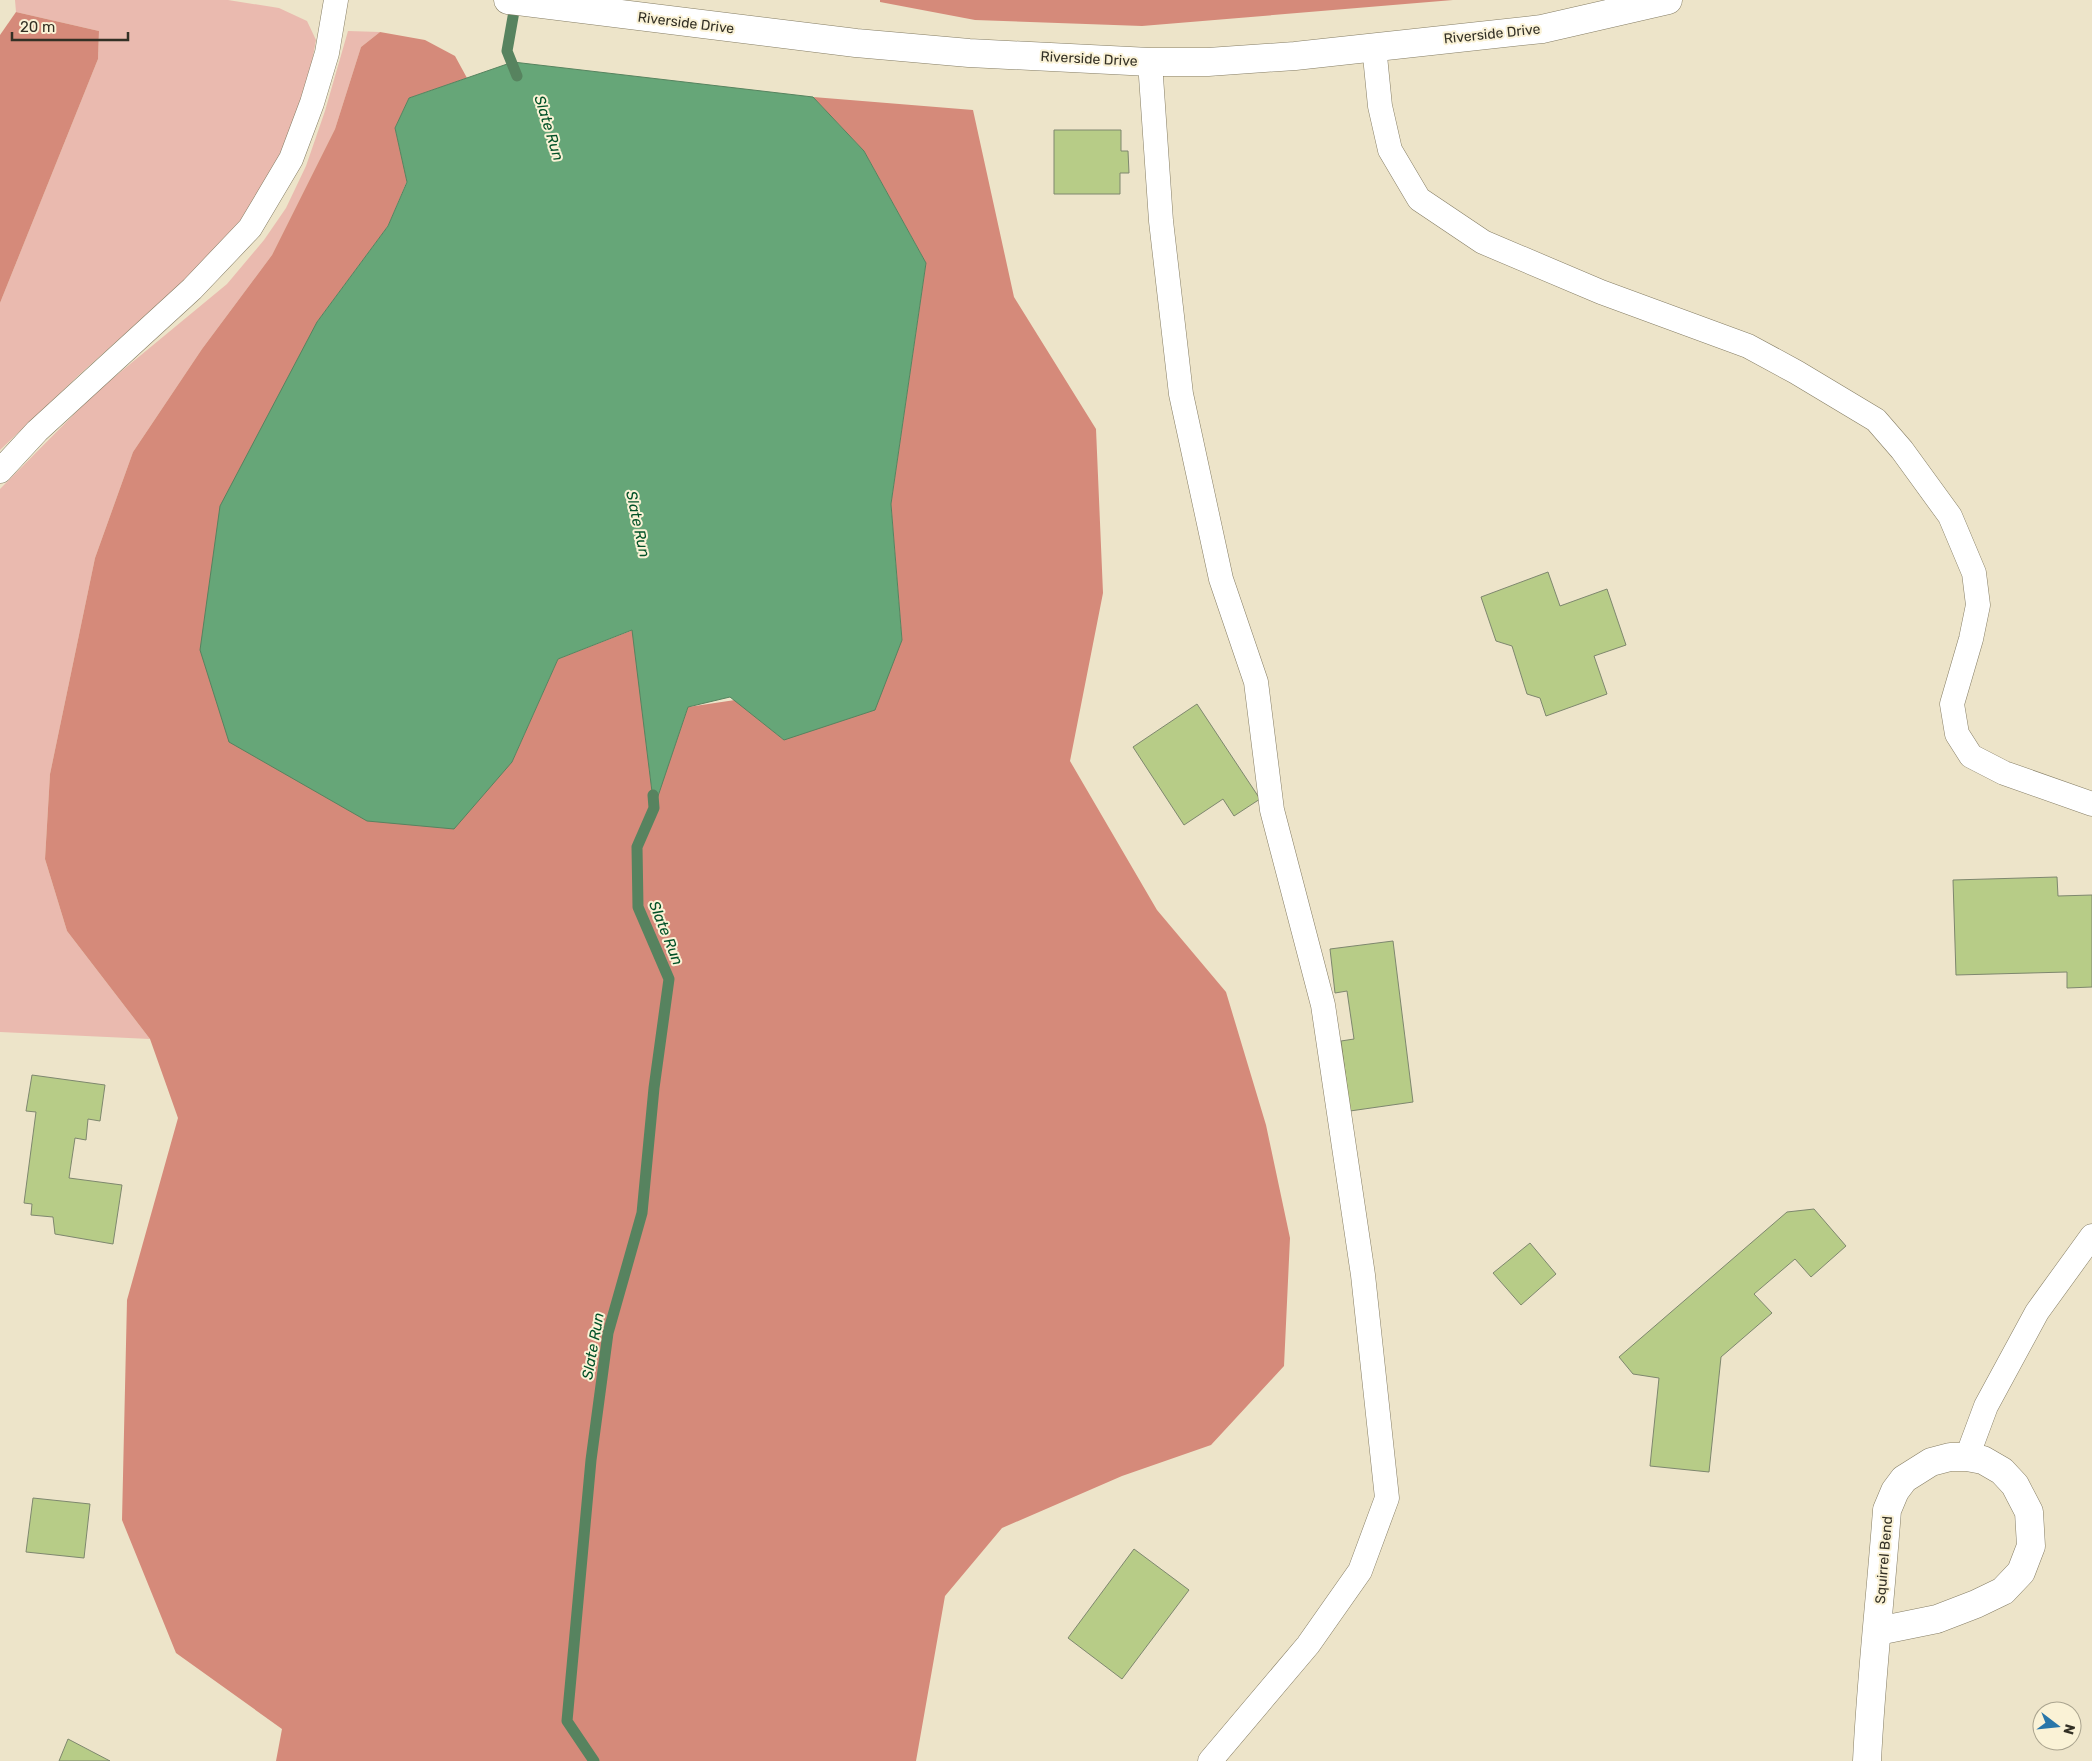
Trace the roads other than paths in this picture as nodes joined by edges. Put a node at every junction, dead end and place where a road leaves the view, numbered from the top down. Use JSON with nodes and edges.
{"nodes":[{"id":1,"x":336,"y":0,"type":"edge"},
{"id":2,"x":508,"y":0,"type":"edge"},
{"id":3,"x":1668,"y":0,"type":"edge"},
{"id":4,"x":1374,"y":46,"type":"junction"},
{"id":5,"x":1150,"y":62,"type":"junction"},
{"id":6,"x":0,"y":471,"type":"edge"},
{"id":7,"x":2092,"y":804,"type":"edge"},
{"id":8,"x":2092,"y":1236,"type":"edge"},
{"id":9,"x":1967,"y":1457,"type":"junction"},
{"id":10,"x":1878,"y":1631,"type":"junction"},
{"id":11,"x":1210,"y":1761,"type":"edge"},
{"id":12,"x":1866,"y":1761,"type":"edge"}],
"edges":[{"from":1,"to":6,"type":"lane"},
{"from":2,"to":5,"type":"main road","name":"Riverside Drive"},
{"from":3,"to":4,"type":"main road","name":"Riverside Drive"},
{"from":4,"to":5,"type":"main road","name":"Riverside Drive"},
{"from":4,"to":7,"type":"lane"},
{"from":5,"to":11,"type":"lane"},
{"from":8,"to":9,"type":"lane"},
{"from":9,"to":10,"type":"main road","name":"Squirrel Bend"},
{"from":9,"to":10,"type":"main road","name":"Squirrel Bend"},
{"from":10,"to":12,"type":"main road","name":"Squirrel Bend"}]}
